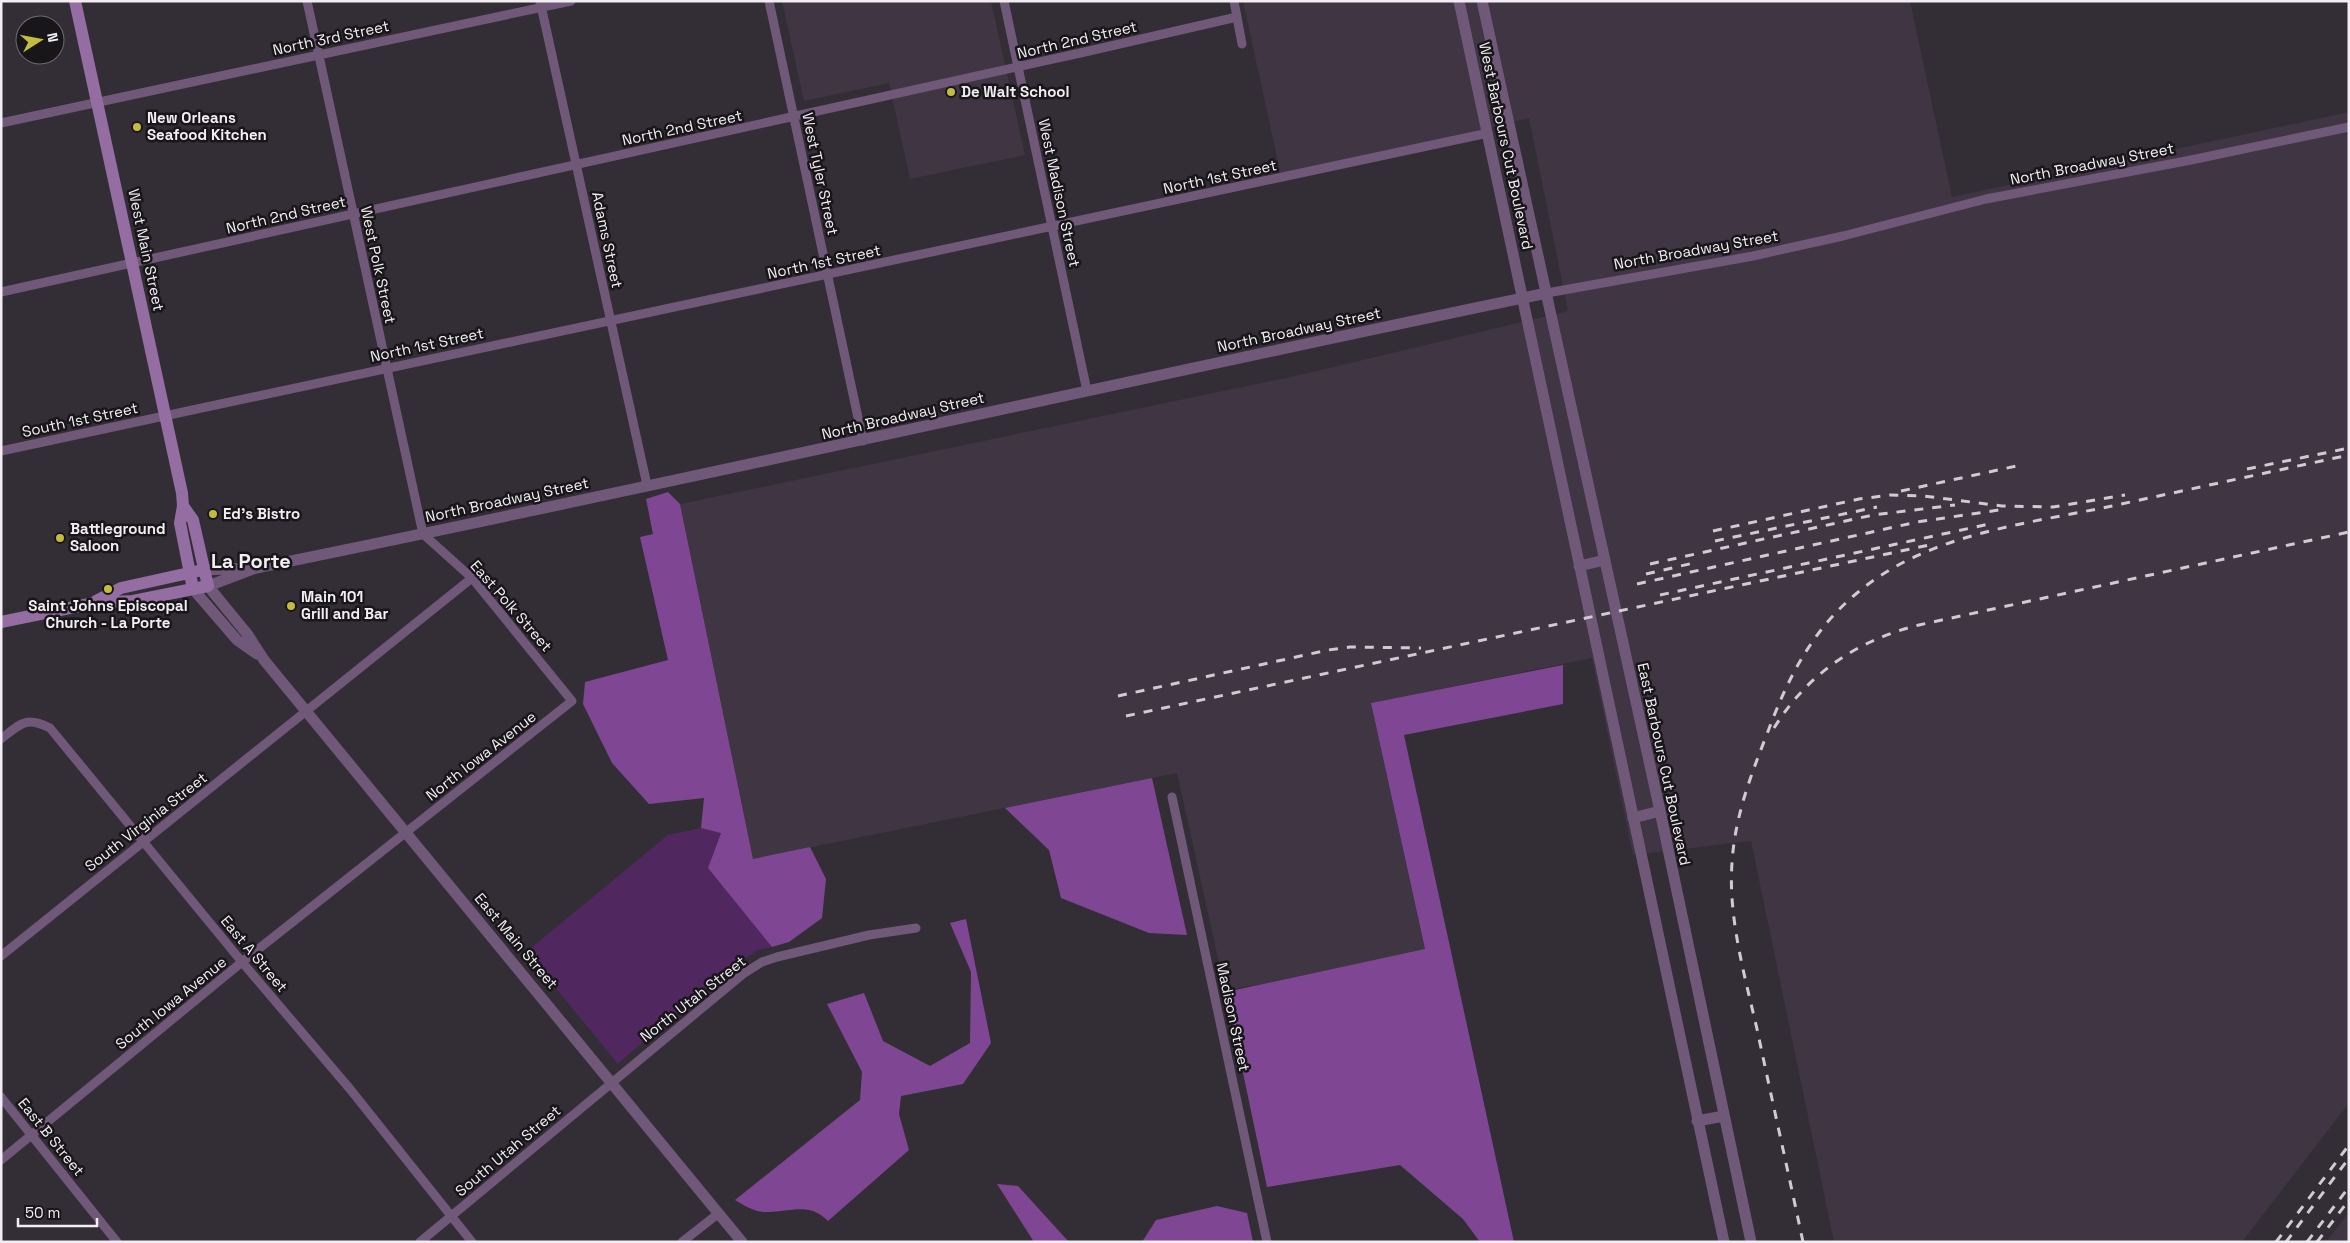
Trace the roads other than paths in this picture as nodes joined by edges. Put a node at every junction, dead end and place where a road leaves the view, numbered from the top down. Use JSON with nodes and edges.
{"nodes":[{"id":1,"x":76,"y":1,"type":"edge"},
{"id":2,"x":308,"y":1,"type":"edge"},
{"id":3,"x":571,"y":1,"type":"edge"},
{"id":4,"x":769,"y":1,"type":"edge"},
{"id":5,"x":1004,"y":1,"type":"edge"},
{"id":6,"x":1234,"y":1,"type":"edge"},
{"id":7,"x":1459,"y":1,"type":"edge"},
{"id":8,"x":1482,"y":1,"type":"edge"},
{"id":9,"x":540,"y":4,"type":"edge"},
{"id":10,"x":1237,"y":17,"type":"junction"},
{"id":11,"x":1242,"y":44,"type":"dead end"},
{"id":12,"x":319,"y":55,"type":"junction"},
{"id":13,"x":1018,"y":68,"type":"junction"},
{"id":14,"x":97,"y":102,"type":"junction"},
{"id":15,"x":794,"y":119,"type":"junction"},
{"id":16,"x":1,"y":123,"type":"edge"},
{"id":17,"x":2349,"y":127,"type":"edge"},
{"id":18,"x":1488,"y":133,"type":"junction"},
{"id":19,"x":577,"y":164,"type":"junction"},
{"id":20,"x":353,"y":213,"type":"junction"},
{"id":21,"x":1052,"y":227,"type":"junction"},
{"id":22,"x":132,"y":264,"type":"junction"},
{"id":23,"x":828,"y":276,"type":"junction"},
{"id":24,"x":1,"y":292,"type":"edge"},
{"id":25,"x":1546,"y":293,"type":"junction"},
{"id":26,"x":1523,"y":298,"type":"junction"},
{"id":27,"x":611,"y":320,"type":"junction"},
{"id":28,"x":387,"y":368,"type":"junction"},
{"id":29,"x":1087,"y":391,"type":"junction"},
{"id":30,"x":165,"y":416,"type":"junction"},
{"id":31,"x":863,"y":441,"type":"junction"},
{"id":32,"x":1,"y":451,"type":"edge"},
{"id":33,"x":647,"y":486,"type":"junction"},
{"id":34,"x":183,"y":506,"type":"junction"},
{"id":35,"x":423,"y":534,"type":"junction"},
{"id":36,"x":1605,"y":560,"type":"junction"},
{"id":37,"x":1579,"y":566,"type":"junction"},
{"id":38,"x":256,"y":568,"type":"junction"},
{"id":39,"x":205,"y":570,"type":"junction"},
{"id":40,"x":190,"y":573,"type":"junction"},
{"id":41,"x":472,"y":578,"type":"junction"},
{"id":42,"x":208,"y":586,"type":"junction"},
{"id":43,"x":193,"y":589,"type":"junction"},
{"id":44,"x":94,"y":603,"type":"junction"},
{"id":45,"x":1,"y":622,"type":"edge"},
{"id":46,"x":264,"y":660,"type":"junction"},
{"id":47,"x":572,"y":701,"type":"joint"},
{"id":48,"x":307,"y":710,"type":"junction"},
{"id":49,"x":1,"y":739,"type":"edge"},
{"id":50,"x":1172,"y":797,"type":"dead end"},
{"id":51,"x":1660,"y":811,"type":"junction"},
{"id":52,"x":1633,"y":818,"type":"junction"},
{"id":53,"x":407,"y":832,"type":"junction"},
{"id":54,"x":143,"y":840,"type":"junction"},
{"id":55,"x":916,"y":928,"type":"dead end"},
{"id":56,"x":1,"y":956,"type":"edge"},
{"id":57,"x":242,"y":962,"type":"junction"},
{"id":58,"x":612,"y":1081,"type":"junction"},
{"id":59,"x":1,"y":1098,"type":"edge"},
{"id":60,"x":1724,"y":1116,"type":"junction"},
{"id":61,"x":1698,"y":1121,"type":"junction"},
{"id":62,"x":32,"y":1135,"type":"junction"},
{"id":63,"x":1,"y":1160,"type":"edge"},
{"id":64,"x":719,"y":1213,"type":"junction"},
{"id":65,"x":451,"y":1216,"type":"junction"},
{"id":66,"x":117,"y":1242,"type":"edge"},
{"id":67,"x":420,"y":1242,"type":"edge"},
{"id":68,"x":472,"y":1242,"type":"edge"},
{"id":69,"x":682,"y":1242,"type":"edge"},
{"id":70,"x":742,"y":1242,"type":"edge"},
{"id":71,"x":1267,"y":1242,"type":"edge"},
{"id":72,"x":1724,"y":1242,"type":"edge"},
{"id":73,"x":1751,"y":1242,"type":"edge"}],
"edges":[{"from":1,"to":14,"type":"main road","name":"West Main Street"},
{"from":2,"to":12,"type":"street","name":"West Polk Street"},
{"from":3,"to":9,"type":"street","name":"North 3rd Street"},
{"from":4,"to":15,"type":"street","name":"West Tyler Street"},
{"from":5,"to":13,"type":"street","name":"West Madison Street"},
{"from":6,"to":10,"type":"street"},
{"from":7,"to":18,"type":"street","name":"West Barbours Cut Boulevard"},
{"from":8,"to":25,"type":"street","name":"West Barbours Cut Boulevard"},
{"from":9,"to":12,"type":"street","name":"North 3rd Street"},
{"from":9,"to":19,"type":"street","name":"Adams Street"},
{"from":10,"to":11,"type":"street"},
{"from":10,"to":13,"type":"street","name":"North 2nd Street"},
{"from":12,"to":14,"type":"street","name":"North 3rd Street"},
{"from":12,"to":20,"type":"street","name":"West Polk Street"},
{"from":13,"to":15,"type":"street","name":"North 2nd Street"},
{"from":13,"to":21,"type":"street","name":"West Madison Street"},
{"from":14,"to":16,"type":"street","name":"North 3rd Street"},
{"from":14,"to":22,"type":"main road","name":"West Main Street"},
{"from":15,"to":19,"type":"street","name":"North 2nd Street"},
{"from":15,"to":23,"type":"street","name":"West Tyler Street"},
{"from":17,"to":25,"type":"street","name":"North Broadway Street"},
{"from":18,"to":21,"type":"street","name":"North 1st Street"},
{"from":18,"to":26,"type":"street","name":"West Barbours Cut Boulevard"},
{"from":19,"to":20,"type":"street","name":"North 2nd Street"},
{"from":19,"to":27,"type":"street","name":"Adams Street"},
{"from":20,"to":22,"type":"street","name":"North 2nd Street"},
{"from":20,"to":28,"type":"street","name":"West Polk Street"},
{"from":21,"to":23,"type":"street","name":"North 1st Street"},
{"from":21,"to":29,"type":"street","name":"West Madison Street"},
{"from":22,"to":24,"type":"street","name":"North 2nd Street"},
{"from":22,"to":30,"type":"main road","name":"West Main Street"},
{"from":23,"to":27,"type":"street","name":"North 1st Street"},
{"from":23,"to":31,"type":"street","name":"West Tyler Street"},
{"from":25,"to":26,"type":"street","name":"North Broadway Street"},
{"from":25,"to":36,"type":"street","name":"East Barbours Cut Boulevard"},
{"from":26,"to":29,"type":"street","name":"North Broadway Street"},
{"from":26,"to":37,"type":"street"},
{"from":27,"to":28,"type":"street","name":"North 1st Street"},
{"from":27,"to":33,"type":"street","name":"Adams Street"},
{"from":28,"to":30,"type":"street","name":"North 1st Street"},
{"from":28,"to":35,"type":"street","name":"West Polk Street"},
{"from":29,"to":31,"type":"street","name":"North Broadway Street"},
{"from":30,"to":32,"type":"street","name":"South 1st Street"},
{"from":30,"to":34,"type":"main road","name":"West Main Street"},
{"from":31,"to":33,"type":"street","name":"North Broadway Street"},
{"from":33,"to":35,"type":"street","name":"North Broadway Street"},
{"from":34,"to":39,"type":"main road","name":"West Main Street"},
{"from":34,"to":40,"type":"main road","name":"West Main Street"},
{"from":35,"to":38,"type":"street","name":"North Broadway Street"},
{"from":35,"to":41,"type":"street","name":"East Polk Street"},
{"from":36,"to":37,"type":"street"},
{"from":36,"to":51,"type":"street","name":"East Barbours Cut Boulevard"},
{"from":37,"to":52,"type":"street"},
{"from":38,"to":39,"type":"street","name":"North Broadway Street"},
{"from":38,"to":42,"type":"street","name":"North Broadway Street"},
{"from":39,"to":40,"type":"main road"},
{"from":39,"to":42,"type":"main road","name":"West Main Street"},
{"from":40,"to":43,"type":"main road","name":"West Main Street"},
{"from":40,"to":44,"type":"main road"},
{"from":41,"to":47,"type":"street","name":"East Polk Street"},
{"from":41,"to":48,"type":"street","name":"South Virginia Street"},
{"from":42,"to":43,"type":"main road"},
{"from":42,"to":46,"type":"street","name":"East Main Street"},
{"from":43,"to":44,"type":"main road"},
{"from":43,"to":46,"type":"street","name":"East Main Street"},
{"from":44,"to":45,"type":"main road"},
{"from":46,"to":48,"type":"street","name":"East Main Street"},
{"from":47,"to":53,"type":"street","name":"North Iowa Avenue"},
{"from":48,"to":53,"type":"street","name":"East Main Street"},
{"from":48,"to":54,"type":"street","name":"South Virginia Street"},
{"from":49,"to":54,"type":"street","name":"East A Street"},
{"from":50,"to":71,"type":"street","name":"Madison Street"},
{"from":51,"to":52,"type":"street"},
{"from":51,"to":60,"type":"street","name":"East Barbours Cut Boulevard"},
{"from":52,"to":61,"type":"street"},
{"from":53,"to":57,"type":"street","name":"South Iowa Avenue"},
{"from":53,"to":58,"type":"street","name":"East Main Street"},
{"from":54,"to":56,"type":"street","name":"South Virginia Street"},
{"from":54,"to":57,"type":"street","name":"East A Street"},
{"from":55,"to":58,"type":"street","name":"North Utah Street"},
{"from":57,"to":62,"type":"street","name":"South Iowa Avenue"},
{"from":57,"to":65,"type":"street","name":"East A Street"},
{"from":58,"to":64,"type":"street","name":"East Main Street"},
{"from":58,"to":65,"type":"street","name":"South Utah Street"},
{"from":59,"to":62,"type":"street","name":"East B Street"},
{"from":60,"to":61,"type":"street"},
{"from":60,"to":73,"type":"street","name":"East Barbours Cut Boulevard"},
{"from":61,"to":72,"type":"street"},
{"from":62,"to":63,"type":"street","name":"South Iowa Avenue"},
{"from":62,"to":66,"type":"street","name":"East B Street"},
{"from":64,"to":69,"type":"street"},
{"from":64,"to":70,"type":"street","name":"East Main Street"},
{"from":65,"to":67,"type":"street","name":"South Utah Street"},
{"from":65,"to":68,"type":"street","name":"East A Street"}]}
